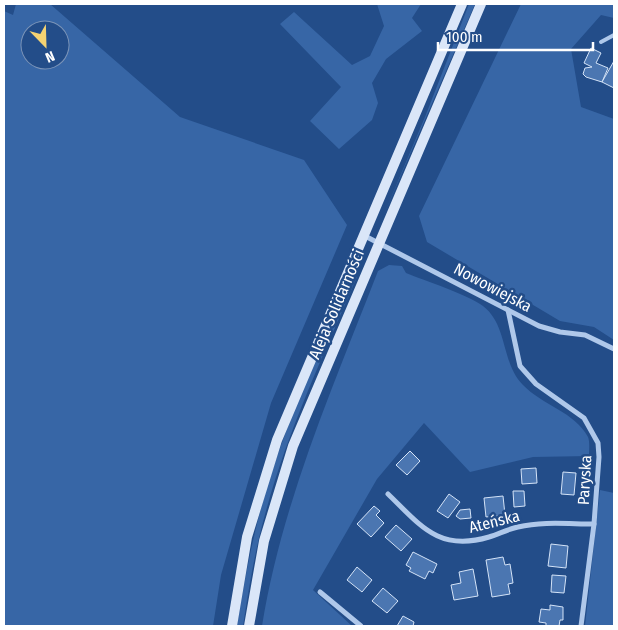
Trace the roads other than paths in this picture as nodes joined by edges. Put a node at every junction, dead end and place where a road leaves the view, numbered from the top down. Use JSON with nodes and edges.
{"nodes":[{"id":1,"x":462,"y":4,"type":"edge"},
{"id":2,"x":481,"y":4,"type":"edge"},
{"id":3,"x":614,"y":35,"type":"edge"},
{"id":4,"x":600,"y":42,"type":"dead end"},
{"id":5,"x":363,"y":235,"type":"junction"},
{"id":6,"x":378,"y":242,"type":"junction"},
{"id":7,"x":508,"y":310,"type":"junction"},
{"id":8,"x":614,"y":349,"type":"edge"},
{"id":9,"x":388,"y":494,"type":"dead end"},
{"id":10,"x":594,"y":524,"type":"junction"},
{"id":11,"x":320,"y":592,"type":"dead end"},
{"id":12,"x":232,"y":626,"type":"edge"},
{"id":13,"x":249,"y":626,"type":"edge"},
{"id":14,"x":360,"y":626,"type":"edge"},
{"id":15,"x":581,"y":626,"type":"edge"}],
"edges":[{"from":1,"to":5,"type":"main road","name":"Aleja Solidarności"},
{"from":2,"to":6,"type":"main road","name":"Aleja Solidarności"},
{"from":3,"to":4,"type":"lane"},
{"from":5,"to":6,"type":"street","name":"Nowowiejska"},
{"from":5,"to":12,"type":"main road","name":"Aleja Solidarności"},
{"from":6,"to":7,"type":"street","name":"Nowowiejska"},
{"from":6,"to":13,"type":"main road","name":"Aleja Solidarności"},
{"from":7,"to":8,"type":"street","name":"Nowowiejska"},
{"from":7,"to":10,"type":"street","name":"Paryska"},
{"from":9,"to":10,"type":"street","name":"Ateńska"},
{"from":10,"to":15,"type":"street","name":"Paryska"},
{"from":11,"to":14,"type":"street"}]}
